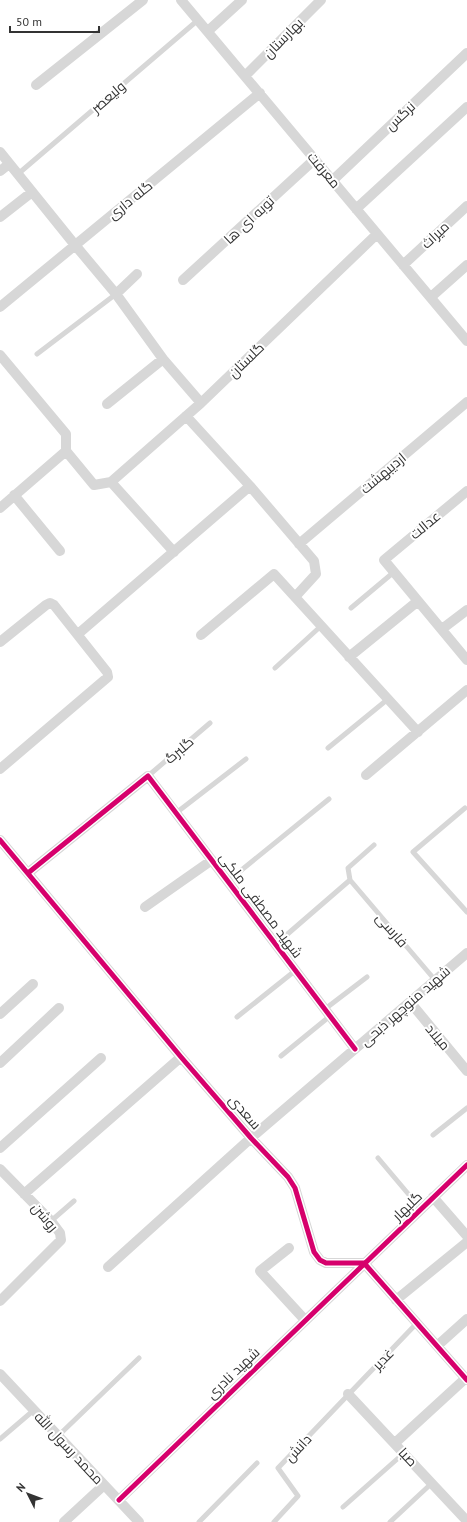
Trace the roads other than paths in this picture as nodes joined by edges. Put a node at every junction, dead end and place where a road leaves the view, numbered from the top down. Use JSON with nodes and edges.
{"nodes":[{"id":1,"x":143,"y":0,"type":"edge"},
{"id":2,"x":182,"y":0,"type":"edge"},
{"id":3,"x":242,"y":0,"type":"edge"},
{"id":4,"x":321,"y":0,"type":"edge"},
{"id":5,"x":198,"y":20,"type":"junction"},
{"id":6,"x":208,"y":31,"type":"junction"},
{"id":7,"x":467,"y":53,"type":"edge"},
{"id":8,"x":245,"y":76,"type":"junction"},
{"id":9,"x":36,"y":85,"type":"dead end"},
{"id":10,"x":260,"y":93,"type":"junction"},
{"id":11,"x":467,"y":107,"type":"edge"},
{"id":12,"x":0,"y":152,"type":"edge"},
{"id":13,"x":315,"y":159,"type":"junction"},
{"id":14,"x":9,"y":164,"type":"junction"},
{"id":15,"x":0,"y":171,"type":"edge"},
{"id":16,"x":18,"y":174,"type":"junction"},
{"id":17,"x":332,"y":180,"type":"junction"},
{"id":18,"x":32,"y":192,"type":"junction"},
{"id":19,"x":467,"y":206,"type":"edge"},
{"id":20,"x":356,"y":208,"type":"junction"},
{"id":21,"x":0,"y":217,"type":"edge"},
{"id":22,"x":377,"y":234,"type":"junction"},
{"id":23,"x":75,"y":245,"type":"junction"},
{"id":24,"x":403,"y":265,"type":"junction"},
{"id":25,"x":467,"y":265,"type":"edge"},
{"id":26,"x":137,"y":274,"type":"dead end"},
{"id":27,"x":183,"y":280,"type":"dead end"},
{"id":28,"x":116,"y":294,"type":"junction"},
{"id":29,"x":430,"y":297,"type":"junction"},
{"id":30,"x":0,"y":307,"type":"edge"},
{"id":31,"x":467,"y":341,"type":"edge"},
{"id":32,"x":37,"y":354,"type":"dead end"},
{"id":33,"x":0,"y":355,"type":"edge"},
{"id":34,"x":163,"y":359,"type":"junction"},
{"id":35,"x":467,"y":402,"type":"edge"},
{"id":36,"x":201,"y":403,"type":"junction"},
{"id":37,"x":107,"y":404,"type":"dead end"},
{"id":38,"x":186,"y":416,"type":"junction"},
{"id":39,"x":66,"y":451,"type":"junction"},
{"id":40,"x":111,"y":482,"type":"junction"},
{"id":41,"x":250,"y":486,"type":"junction"},
{"id":42,"x":467,"y":491,"type":"edge"},
{"id":43,"x":14,"y":495,"type":"junction"},
{"id":44,"x":0,"y":508,"type":"edge"},
{"id":45,"x":300,"y":544,"type":"junction"},
{"id":46,"x":60,"y":551,"type":"dead end"},
{"id":47,"x":174,"y":552,"type":"junction"},
{"id":48,"x":394,"y":572,"type":"junction"},
{"id":49,"x":295,"y":597,"type":"junction"},
{"id":50,"x":418,"y":601,"type":"junction"},
{"id":51,"x":351,"y":608,"type":"dead end"},
{"id":52,"x":467,"y":610,"type":"edge"},
{"id":53,"x":321,"y":626,"type":"junction"},
{"id":54,"x":442,"y":629,"type":"junction"},
{"id":55,"x":78,"y":634,"type":"junction"},
{"id":56,"x":201,"y":635,"type":"dead end"},
{"id":57,"x":0,"y":642,"type":"edge"},
{"id":58,"x":349,"y":657,"type":"junction"},
{"id":59,"x":467,"y":660,"type":"edge"},
{"id":60,"x":275,"y":668,"type":"dead end"},
{"id":61,"x":467,"y":690,"type":"edge"},
{"id":62,"x":388,"y":699,"type":"junction"},
{"id":63,"x":210,"y":723,"type":"dead end"},
{"id":64,"x":418,"y":732,"type":"junction"},
{"id":65,"x":328,"y":748,"type":"dead end"},
{"id":66,"x":246,"y":759,"type":"dead end"},
{"id":67,"x":0,"y":769,"type":"edge"},
{"id":68,"x":148,"y":776,"type":"junction"},
{"id":69,"x":366,"y":776,"type":"dead end"},
{"id":70,"x":329,"y":799,"type":"dead end"},
{"id":71,"x":465,"y":808,"type":"dead end"},
{"id":72,"x":176,"y":813,"type":"junction"},
{"id":73,"x":0,"y":840,"type":"edge"},
{"id":74,"x":374,"y":845,"type":"dead end"},
{"id":75,"x":212,"y":860,"type":"junction"},
{"id":76,"x":28,"y":873,"type":"junction"},
{"id":77,"x":350,"y":880,"type":"junction"},
{"id":78,"x":228,"y":881,"type":"junction"},
{"id":79,"x":145,"y":907,"type":"dead end"},
{"id":80,"x":467,"y":912,"type":"edge"},
{"id":81,"x":276,"y":944,"type":"junction"},
{"id":82,"x":467,"y":953,"type":"edge"},
{"id":83,"x":296,"y":970,"type":"junction"},
{"id":84,"x":368,"y":977,"type":"dead end"},
{"id":85,"x":435,"y":980,"type":"junction"},
{"id":86,"x":33,"y":984,"type":"dead end"},
{"id":87,"x":410,"y":1002,"type":"junction"},
{"id":88,"x":59,"y":1008,"type":"dead end"},
{"id":89,"x":328,"y":1012,"type":"junction"},
{"id":90,"x":0,"y":1014,"type":"edge"},
{"id":91,"x":237,"y":1017,"type":"dead end"},
{"id":92,"x":355,"y":1049,"type":"junction"},
{"id":93,"x":281,"y":1056,"type":"dead end"},
{"id":94,"x":181,"y":1057,"type":"junction"},
{"id":95,"x":100,"y":1058,"type":"dead end"},
{"id":96,"x":0,"y":1064,"type":"edge"},
{"id":97,"x":467,"y":1071,"type":"edge"},
{"id":98,"x":467,"y":1108,"type":"edge"},
{"id":99,"x":433,"y":1135,"type":"dead end"},
{"id":100,"x":251,"y":1138,"type":"junction"},
{"id":101,"x":0,"y":1148,"type":"edge"},
{"id":102,"x":378,"y":1158,"type":"dead end"},
{"id":103,"x":467,"y":1165,"type":"edge"},
{"id":104,"x":0,"y":1169,"type":"edge"},
{"id":105,"x":24,"y":1194,"type":"junction"},
{"id":106,"x":433,"y":1197,"type":"junction"},
{"id":107,"x":74,"y":1201,"type":"dead end"},
{"id":108,"x":421,"y":1209,"type":"junction"},
{"id":109,"x":51,"y":1221,"type":"junction"},
{"id":110,"x":467,"y":1236,"type":"edge"},
{"id":111,"x":467,"y":1242,"type":"edge"},
{"id":112,"x":289,"y":1248,"type":"dead end"},
{"id":113,"x":364,"y":1263,"type":"junction"},
{"id":114,"x":108,"y":1267,"type":"dead end"},
{"id":115,"x":396,"y":1300,"type":"junction"},
{"id":116,"x":0,"y":1301,"type":"edge"},
{"id":117,"x":467,"y":1319,"type":"edge"},
{"id":118,"x":305,"y":1320,"type":"junction"},
{"id":119,"x":417,"y":1323,"type":"junction"},
{"id":120,"x":437,"y":1346,"type":"junction"},
{"id":121,"x":139,"y":1358,"type":"dead end"},
{"id":122,"x":0,"y":1374,"type":"edge"},
{"id":123,"x":466,"y":1379,"type":"edge"},
{"id":124,"x":348,"y":1394,"type":"junction"},
{"id":125,"x":34,"y":1410,"type":"junction"},
{"id":126,"x":58,"y":1436,"type":"junction"},
{"id":127,"x":0,"y":1440,"type":"edge"},
{"id":128,"x":395,"y":1443,"type":"junction"},
{"id":129,"x":404,"y":1453,"type":"junction"},
{"id":130,"x":257,"y":1463,"type":"dead end"},
{"id":131,"x":432,"y":1482,"type":"junction"},
{"id":132,"x":104,"y":1485,"type":"junction"},
{"id":133,"x":118,"y":1500,"type":"junction"},
{"id":134,"x":343,"y":1507,"type":"dead end"},
{"id":135,"x":467,"y":1521,"type":"edge"},
{"id":136,"x":64,"y":1522,"type":"edge"},
{"id":137,"x":139,"y":1522,"type":"edge"},
{"id":138,"x":199,"y":1522,"type":"edge"},
{"id":139,"x":274,"y":1522,"type":"edge"},
{"id":140,"x":390,"y":1522,"type":"edge"}],
"edges":[{"from":1,"to":9,"type":"street"},
{"from":2,"to":5,"type":"street","name":"معرفت"},
{"from":3,"to":6,"type":"street"},
{"from":4,"to":8,"type":"street","name":"بهارستان"},
{"from":5,"to":6,"type":"street","name":"معرفت"},
{"from":5,"to":16,"type":"lane","name":"ولیعصر"},
{"from":6,"to":8,"type":"street","name":"معرفت"},
{"from":7,"to":17,"type":"street","name":"نرگس"},
{"from":8,"to":10,"type":"street","name":"معرفت"},
{"from":10,"to":13,"type":"street","name":"معرفت"},
{"from":10,"to":23,"type":"street","name":"گله داری"},
{"from":11,"to":20,"type":"street"},
{"from":12,"to":14,"type":"street"},
{"from":13,"to":17,"type":"street","name":"معرفت"},
{"from":13,"to":27,"type":"street","name":"توبه ای ها"},
{"from":14,"to":15,"type":"street"},
{"from":14,"to":16,"type":"street"},
{"from":16,"to":18,"type":"street"},
{"from":17,"to":20,"type":"street","name":"معرفت"},
{"from":18,"to":21,"type":"street"},
{"from":18,"to":23,"type":"street"},
{"from":19,"to":24,"type":"street","name":"میراث"},
{"from":20,"to":22,"type":"street","name":"معرفت"},
{"from":22,"to":24,"type":"street","name":"معرفت"},
{"from":22,"to":36,"type":"street","name":"گلستان"},
{"from":23,"to":28,"type":"street"},
{"from":23,"to":30,"type":"street","name":"گله داری"},
{"from":24,"to":29,"type":"street","name":"معرفت"},
{"from":25,"to":29,"type":"street"},
{"from":26,"to":28,"type":"street"},
{"from":28,"to":32,"type":"lane"},
{"from":28,"to":34,"type":"street"},
{"from":29,"to":31,"type":"street","name":"معرفت"},
{"from":33,"to":39,"type":"street"},
{"from":34,"to":36,"type":"street"},
{"from":34,"to":37,"type":"street"},
{"from":35,"to":45,"type":"street","name":"اردیبهشت"},
{"from":36,"to":38,"type":"street","name":"گلستان"},
{"from":38,"to":40,"type":"street","name":"گلستان"},
{"from":38,"to":41,"type":"street"},
{"from":39,"to":40,"type":"street"},
{"from":39,"to":43,"type":"street"},
{"from":40,"to":47,"type":"street"},
{"from":41,"to":45,"type":"street"},
{"from":41,"to":47,"type":"street"},
{"from":42,"to":48,"type":"street","name":"عدالت"},
{"from":43,"to":44,"type":"street"},
{"from":43,"to":46,"type":"street"},
{"from":45,"to":49,"type":"street"},
{"from":47,"to":55,"type":"street"},
{"from":48,"to":50,"type":"street"},
{"from":48,"to":51,"type":"lane"},
{"from":49,"to":53,"type":"street"},
{"from":49,"to":56,"type":"street"},
{"from":50,"to":54,"type":"street"},
{"from":50,"to":58,"type":"street"},
{"from":52,"to":54,"type":"street"},
{"from":53,"to":58,"type":"street"},
{"from":53,"to":60,"type":"lane"},
{"from":54,"to":59,"type":"street"},
{"from":55,"to":57,"type":"street"},
{"from":55,"to":67,"type":"street"},
{"from":58,"to":62,"type":"street"},
{"from":61,"to":64,"type":"street"},
{"from":62,"to":64,"type":"street"},
{"from":62,"to":65,"type":"lane"},
{"from":63,"to":68,"type":"lane","name":"گلبرگ"},
{"from":64,"to":69,"type":"street"},
{"from":66,"to":72,"type":"lane"},
{"from":68,"to":72,"type":"street","name":"شهید مصطفی ملکی"},
{"from":68,"to":76,"type":"street"},
{"from":70,"to":78,"type":"lane"},
{"from":71,"to":80,"type":"lane"},
{"from":72,"to":75,"type":"street","name":"شهید مصطفی ملکی"},
{"from":73,"to":76,"type":"street","name":"سعدی"},
{"from":74,"to":77,"type":"lane"},
{"from":75,"to":78,"type":"street","name":"شهید مصطفی ملکی"},
{"from":75,"to":79,"type":"street"},
{"from":76,"to":94,"type":"street","name":"سعدی"},
{"from":77,"to":81,"type":"lane"},
{"from":77,"to":85,"type":"lane","name":"فارسی"},
{"from":78,"to":81,"type":"street","name":"شهید مصطفی ملکی"},
{"from":81,"to":83,"type":"street","name":"شهید مصطفی ملکی"},
{"from":82,"to":85,"type":"street","name":"شهید منوچهر ذبحی"},
{"from":83,"to":89,"type":"street","name":"شهید مصطفی ملکی"},
{"from":83,"to":91,"type":"lane"},
{"from":84,"to":89,"type":"lane"},
{"from":85,"to":87,"type":"street","name":"شهید منوچهر ذبحی"},
{"from":86,"to":90,"type":"street"},
{"from":87,"to":92,"type":"street","name":"شهید منوچهر ذبحی"},
{"from":87,"to":97,"type":"street","name":"میلاد"},
{"from":88,"to":96,"type":"street"},
{"from":89,"to":92,"type":"street","name":"شهید مصطفی ملکی"},
{"from":89,"to":93,"type":"lane"},
{"from":92,"to":100,"type":"street","name":"شهید منوچهر ذبحی"},
{"from":94,"to":100,"type":"street","name":"سعدی"},
{"from":94,"to":105,"type":"street"},
{"from":95,"to":101,"type":"street"},
{"from":98,"to":99,"type":"lane"},
{"from":100,"to":113,"type":"street","name":"سعدی"},
{"from":100,"to":114,"type":"street","name":"شهید منوچهر ذبحی"},
{"from":102,"to":108,"type":"lane"},
{"from":103,"to":106,"type":"street","name":"گلبهار"},
{"from":104,"to":105,"type":"street","name":"روشن"},
{"from":105,"to":109,"type":"street","name":"روشن"},
{"from":106,"to":108,"type":"street","name":"گلبهار"},
{"from":106,"to":110,"type":"street"},
{"from":107,"to":109,"type":"lane"},
{"from":108,"to":113,"type":"street","name":"گلبهار"},
{"from":109,"to":116,"type":"street","name":"روشن"},
{"from":111,"to":115,"type":"street"},
{"from":112,"to":118,"type":"street"},
{"from":113,"to":115,"type":"street"},
{"from":113,"to":118,"type":"street","name":"شهید نادری"},
{"from":115,"to":119,"type":"street"},
{"from":117,"to":120,"type":"street"},
{"from":118,"to":133,"type":"street","name":"شهید نادری"},
{"from":119,"to":120,"type":"street"},
{"from":119,"to":124,"type":"lane","name":"غدیر"},
{"from":120,"to":123,"type":"street"},
{"from":121,"to":126,"type":"lane"},
{"from":122,"to":125,"type":"street","name":"محمد رسول الله"},
{"from":123,"to":128,"type":"street"},
{"from":124,"to":128,"type":"street","name":"صبا"},
{"from":124,"to":139,"type":"lane","name":"دانش"},
{"from":125,"to":126,"type":"street","name":"محمد رسول الله"},
{"from":125,"to":127,"type":"lane"},
{"from":126,"to":132,"type":"street","name":"محمد رسول الله"},
{"from":128,"to":129,"type":"street","name":"صبا"},
{"from":129,"to":131,"type":"street","name":"صبا"},
{"from":129,"to":134,"type":"lane"},
{"from":130,"to":138,"type":"lane"},
{"from":131,"to":135,"type":"street","name":"صبا"},
{"from":131,"to":140,"type":"lane"},
{"from":132,"to":133,"type":"street","name":"محمد رسول الله"},
{"from":132,"to":136,"type":"street"},
{"from":133,"to":137,"type":"street","name":"محمد رسول الله"}]}
